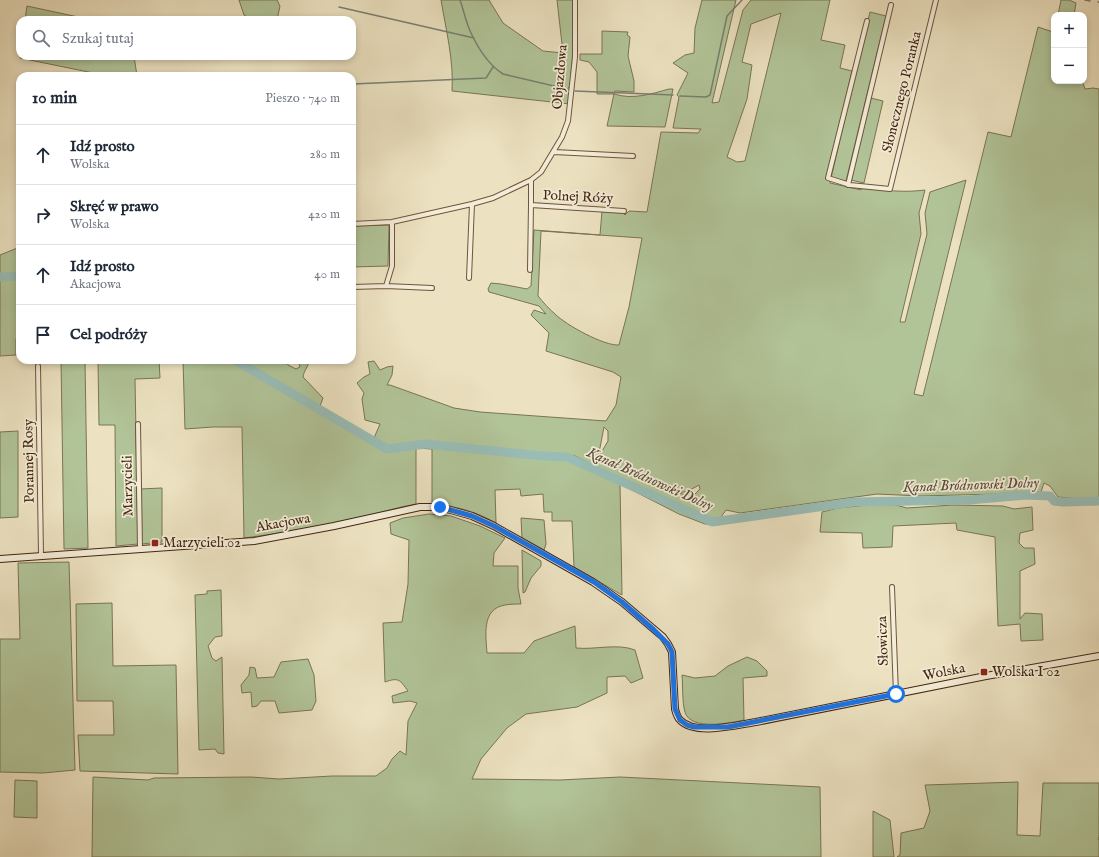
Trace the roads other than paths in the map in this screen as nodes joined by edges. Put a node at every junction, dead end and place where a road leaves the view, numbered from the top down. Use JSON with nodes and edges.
{"nodes":[{"id":1,"x":575,"y":0,"type":"edge"},
{"id":2,"x":936,"y":0,"type":"edge"},
{"id":3,"x":891,"y":5,"type":"dead end"},
{"id":4,"x":867,"y":21,"type":"dead end"},
{"id":5,"x":554,"y":152,"type":"junction"},
{"id":6,"x":633,"y":156,"type":"dead end"},
{"id":7,"x":531,"y":180,"type":"junction"},
{"id":8,"x":848,"y":185,"type":"junction"},
{"id":9,"x":472,"y":204,"type":"junction"},
{"id":10,"x":531,"y":205,"type":"junction"},
{"id":11,"x":624,"y":210,"type":"dead end"},
{"id":12,"x":392,"y":222,"type":"junction"},
{"id":13,"x":356,"y":224,"type":"edge"},
{"id":14,"x":530,"y":270,"type":"dead end"},
{"id":15,"x":469,"y":278,"type":"dead end"},
{"id":16,"x":386,"y":286,"type":"junction"},
{"id":17,"x":356,"y":287,"type":"edge"},
{"id":18,"x":432,"y":288,"type":"dead end"},
{"id":19,"x":38,"y":366,"type":"dead end"},
{"id":20,"x":138,"y":424,"type":"dead end"},
{"id":21,"x":472,"y":516,"type":"joint"},
{"id":22,"x":140,"y":548,"type":"junction"},
{"id":23,"x":41,"y":555,"type":"junction"},
{"id":24,"x":0,"y":559,"type":"edge"},
{"id":25,"x":892,"y":587,"type":"dead end"},
{"id":26,"x":1099,"y":656,"type":"edge"},
{"id":27,"x":896,"y":694,"type":"junction"}],
"edges":[{"from":1,"to":5,"type":"street","name":"Objazdowa"},
{"from":2,"to":8,"type":"street","name":"Słonecznego Poranka"},
{"from":3,"to":8,"type":"street"},
{"from":4,"to":8,"type":"street"},
{"from":5,"to":6,"type":"street"},
{"from":5,"to":7,"type":"street","name":"Objazdowa"},
{"from":7,"to":9,"type":"street","name":"Objazdowa"},
{"from":7,"to":10,"type":"street","name":"Polnej Róży"},
{"from":9,"to":12,"type":"street","name":"Objazdowa"},
{"from":9,"to":15,"type":"street"},
{"from":10,"to":11,"type":"street","name":"Polnej Róży"},
{"from":10,"to":14,"type":"street"},
{"from":12,"to":13,"type":"street","name":"Objazdowa"},
{"from":12,"to":16,"type":"street"},
{"from":16,"to":17,"type":"street"},
{"from":16,"to":18,"type":"street"},
{"from":19,"to":23,"type":"street","name":"Porannej Rosy"},
{"from":20,"to":22,"type":"street","name":"Marzycieli"},
{"from":21,"to":22,"type":"street","name":"Akacjowa"},
{"from":21,"to":27,"type":"street","name":"Wolska"},
{"from":22,"to":23,"type":"street","name":"Akacjowa"},
{"from":23,"to":24,"type":"street","name":"Akacjowa"},
{"from":25,"to":27,"type":"street","name":"Słowicza"},
{"from":26,"to":27,"type":"street","name":"Wolska"}]}
